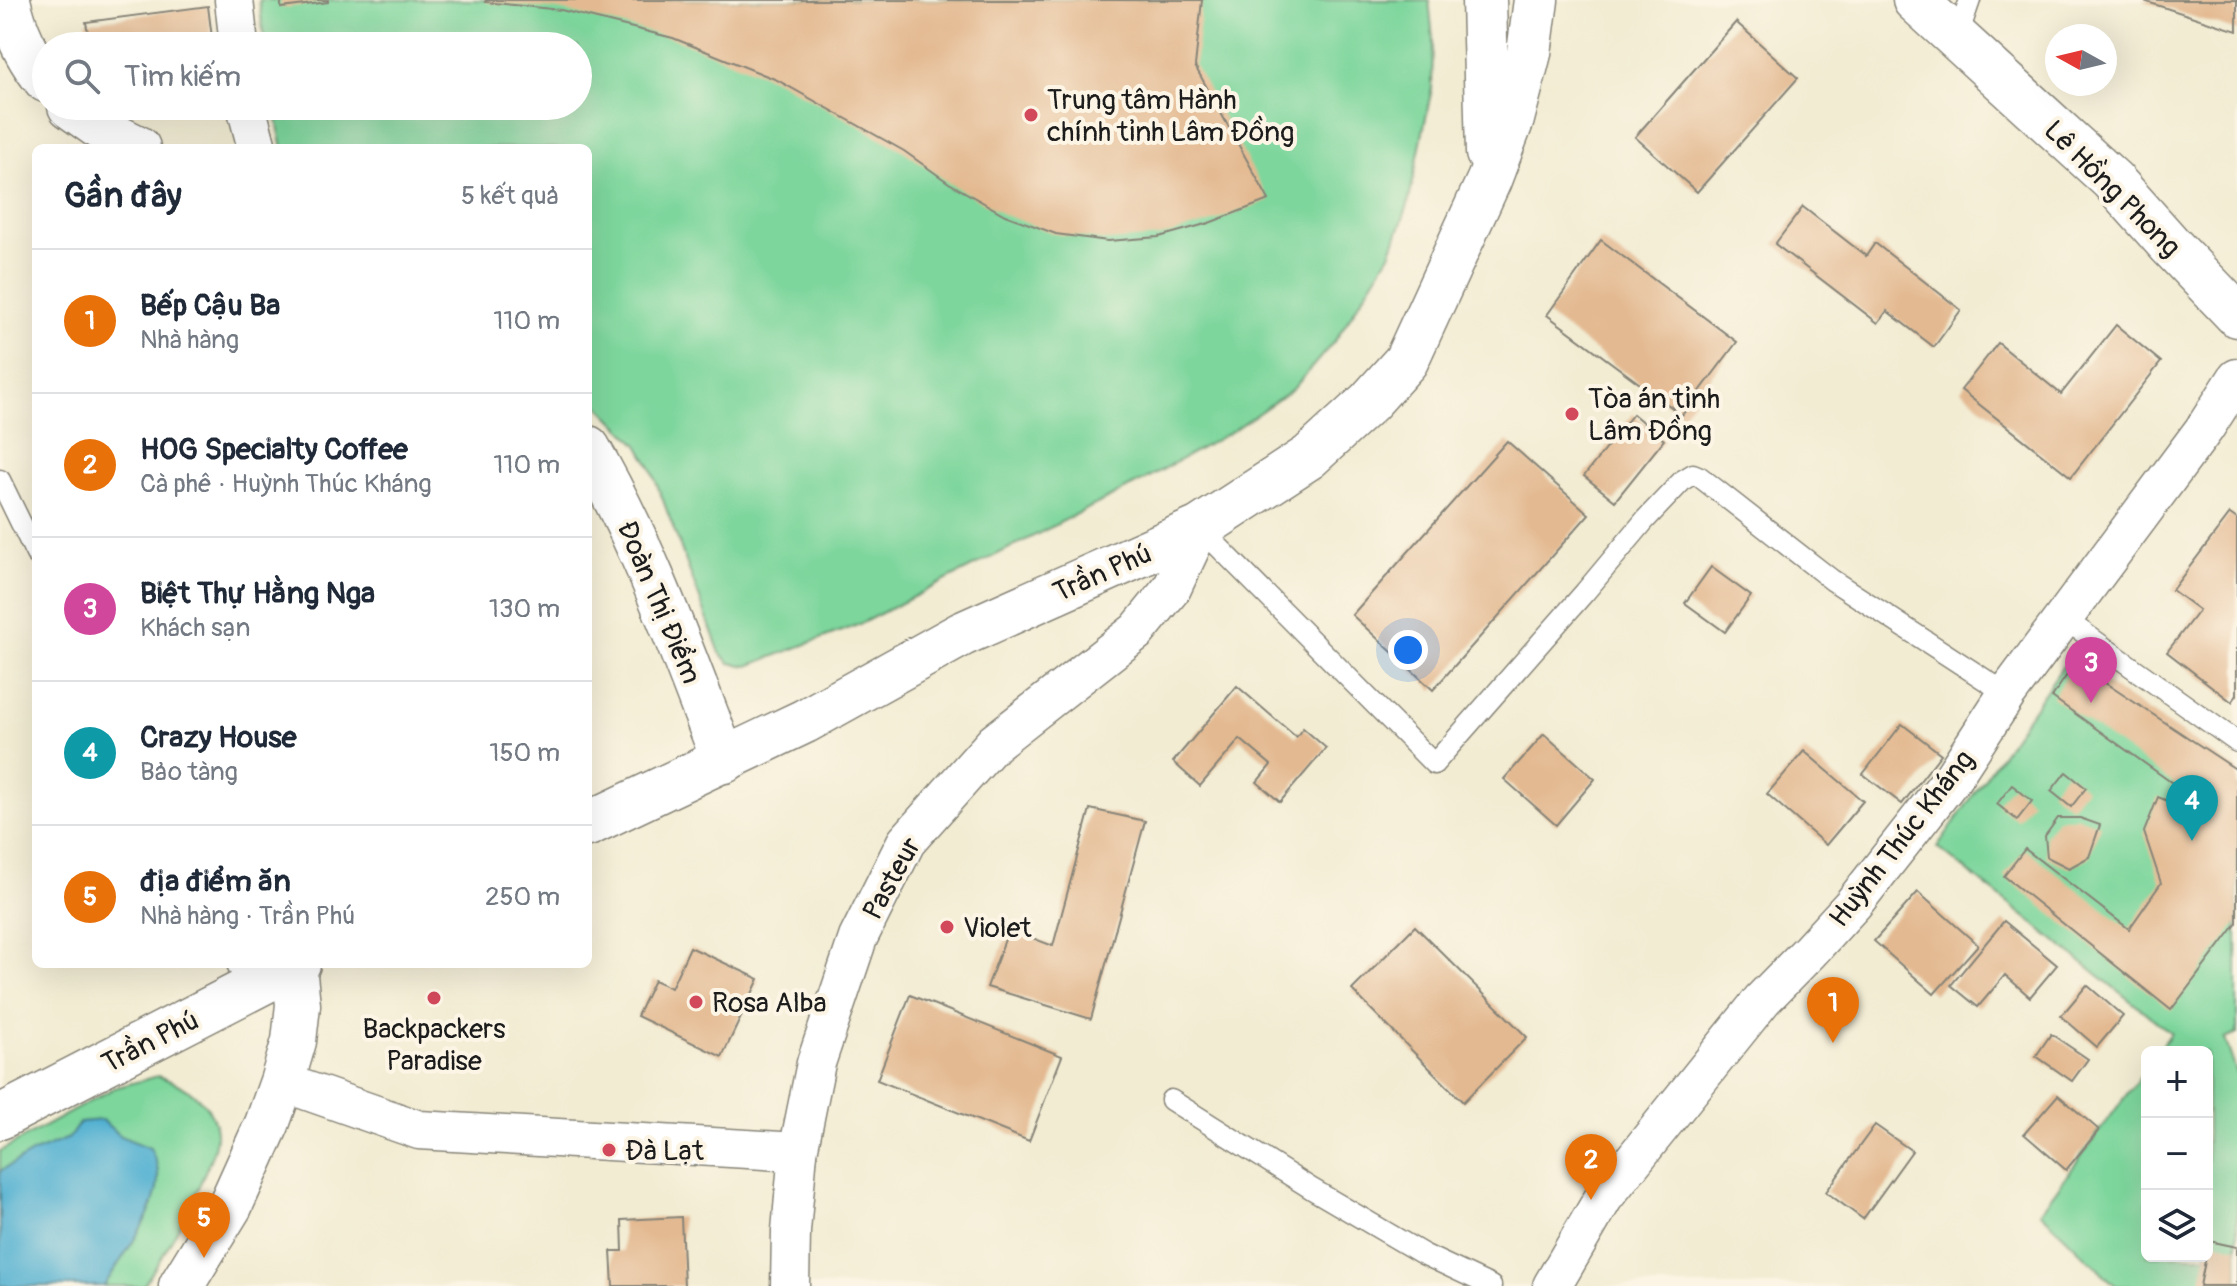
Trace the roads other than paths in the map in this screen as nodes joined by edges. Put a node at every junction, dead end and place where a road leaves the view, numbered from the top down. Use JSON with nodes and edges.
{"nodes":[{"id":1,"x":8,"y":0,"type":"edge"},
{"id":2,"x":234,"y":0,"type":"edge"},
{"id":3,"x":1484,"y":0,"type":"edge"},
{"id":4,"x":1536,"y":0,"type":"edge"},
{"id":5,"x":1915,"y":0,"type":"edge"},
{"id":6,"x":1964,"y":19,"type":"edge"},
{"id":7,"x":237,"y":32,"type":"edge"},
{"id":8,"x":32,"y":61,"type":"edge"},
{"id":9,"x":90,"y":120,"type":"edge"},
{"id":10,"x":250,"y":120,"type":"edge"},
{"id":11,"x":130,"y":144,"type":"edge"},
{"id":12,"x":256,"y":144,"type":"edge"},
{"id":13,"x":1489,"y":180,"type":"junction"},
{"id":14,"x":2237,"y":315,"type":"edge"},
{"id":15,"x":2237,"y":378,"type":"edge"},
{"id":16,"x":592,"y":455,"type":"edge"},
{"id":17,"x":0,"y":480,"type":"edge"},
{"id":18,"x":1200,"y":528,"type":"junction"},
{"id":19,"x":32,"y":546,"type":"edge"},
{"id":20,"x":2063,"y":618,"type":"junction"},
{"id":21,"x":2007,"y":694,"type":"junction"},
{"id":22,"x":2237,"y":742,"type":"edge"},
{"id":23,"x":724,"y":761,"type":"junction"},
{"id":24,"x":592,"y":822,"type":"edge"},
{"id":25,"x":283,"y":968,"type":"edge"},
{"id":26,"x":296,"y":968,"type":"edge"},
{"id":27,"x":244,"y":977,"type":"edge"},
{"id":28,"x":282,"y":1082,"type":"junction"},
{"id":29,"x":1171,"y":1100,"type":"dead end"},
{"id":30,"x":3,"y":1110,"type":"edge"},
{"id":31,"x":798,"y":1152,"type":"junction"},
{"id":32,"x":181,"y":1286,"type":"edge"},
{"id":33,"x":790,"y":1286,"type":"edge"},
{"id":34,"x":1491,"y":1286,"type":"edge"},
{"id":35,"x":1552,"y":1286,"type":"edge"}],
"edges":[{"from":1,"to":8,"type":"main road"},
{"from":2,"to":7,"type":"street"},
{"from":3,"to":13,"type":"main road","name":"Trần Phú"},
{"from":4,"to":13,"type":"main road","name":"Trần Phú"},
{"from":5,"to":6,"type":"main road","name":"Lê Hồng Phong"},
{"from":6,"to":14,"type":"main road","name":"Lê Hồng Phong"},
{"from":9,"to":11,"type":"main road"},
{"from":10,"to":12,"type":"street"},
{"from":13,"to":18,"type":"main road","name":"Trần Phú"},
{"from":15,"to":20,"type":"street","name":"Huỳnh Thúc Kháng"},
{"from":16,"to":23,"type":"main road","name":"Đoàn Thị Điểm"},
{"from":17,"to":19,"type":"lane"},
{"from":18,"to":21,"type":"lane"},
{"from":18,"to":23,"type":"main road","name":"Trần Phú"},
{"from":18,"to":31,"type":"street","name":"Pasteur"},
{"from":20,"to":21,"type":"street","name":"Huỳnh Thúc Kháng"},
{"from":20,"to":22,"type":"lane"},
{"from":21,"to":35,"type":"street","name":"Huỳnh Thúc Kháng"},
{"from":23,"to":24,"type":"main road","name":"Trần Phú"},
{"from":25,"to":27,"type":"main road","name":"Trần Phú"},
{"from":26,"to":28,"type":"main road"},
{"from":27,"to":30,"type":"main road","name":"Trần Phú"},
{"from":28,"to":31,"type":"street"},
{"from":28,"to":32,"type":"main road"},
{"from":29,"to":34,"type":"lane"},
{"from":31,"to":33,"type":"street","name":"Pasteur"}]}
